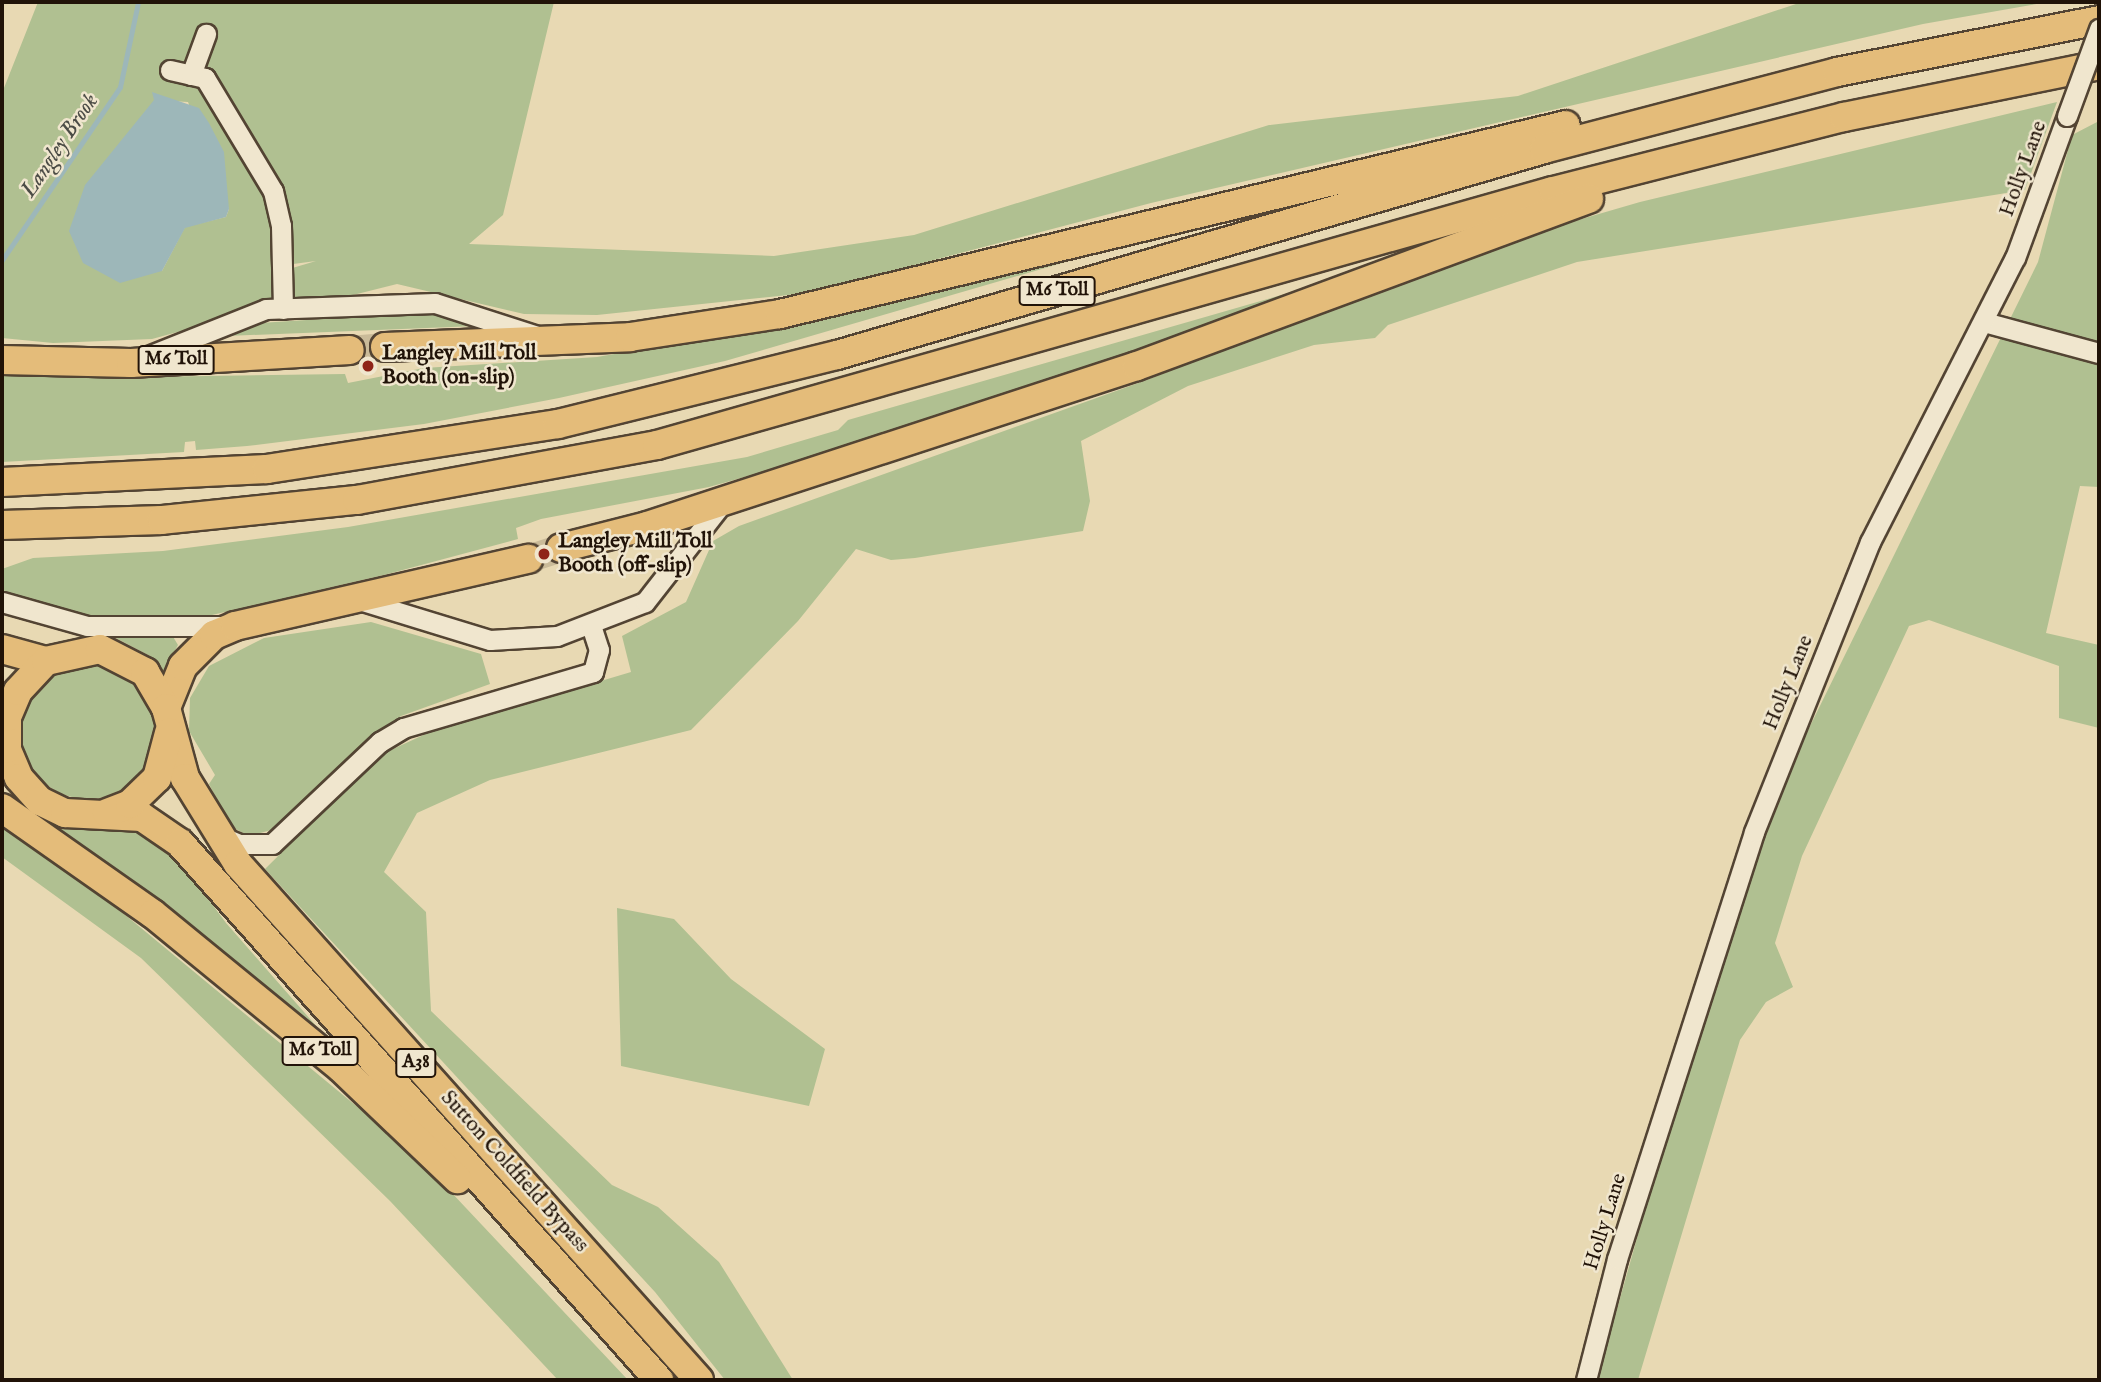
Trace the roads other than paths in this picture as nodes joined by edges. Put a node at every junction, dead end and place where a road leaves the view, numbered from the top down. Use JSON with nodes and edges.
{"nodes":[{"id":1,"x":2099,"y":20,"type":"edge"},
{"id":2,"x":2099,"y":29,"type":"edge"},
{"id":3,"x":205,"y":34,"type":"dead end"},
{"id":4,"x":2099,"y":65,"type":"edge"},
{"id":5,"x":170,"y":70,"type":"dead end"},
{"id":6,"x":1837,"y":72,"type":"junction"},
{"id":7,"x":191,"y":75,"type":"junction"},
{"id":8,"x":1844,"y":117,"type":"junction"},
{"id":9,"x":282,"y":309,"type":"junction"},
{"id":10,"x":1984,"y":322,"type":"junction"},
{"id":11,"x":551,"y":341,"type":"junction"},
{"id":12,"x":385,"y":347,"type":"tunnel mouth"},
{"id":13,"x":350,"y":349,"type":"tunnel mouth"},
{"id":14,"x":2099,"y":353,"type":"edge"},
{"id":15,"x":2,"y":359,"type":"edge"},
{"id":16,"x":131,"y":363,"type":"junction"},
{"id":17,"x":2,"y":482,"type":"edge"},
{"id":18,"x":724,"y":500,"type":"junction"},
{"id":19,"x":2,"y":526,"type":"edge"},
{"id":20,"x":561,"y":548,"type":"tunnel mouth"},
{"id":21,"x":528,"y":559,"type":"tunnel mouth"},
{"id":22,"x":356,"y":598,"type":"junction"},
{"id":23,"x":2,"y":602,"type":"edge"},
{"id":24,"x":591,"y":625,"type":"junction"},
{"id":25,"x":235,"y":626,"type":"junction"},
{"id":26,"x":2,"y":649,"type":"edge"},
{"id":27,"x":46,"y":661,"type":"junction"},
{"id":28,"x":168,"y":716,"type":"junction"},
{"id":29,"x":4,"y":743,"type":"edge"},
{"id":30,"x":2,"y":779,"type":"edge"},
{"id":31,"x":40,"y":801,"type":"junction"},
{"id":32,"x":2,"y":807,"type":"edge"},
{"id":33,"x":93,"y":816,"type":"junction"},
{"id":34,"x":217,"y":834,"type":"junction"},
{"id":35,"x":610,"y":1326,"type":"junction"},
{"id":36,"x":659,"y":1380,"type":"edge"},
{"id":37,"x":699,"y":1380,"type":"edge"},
{"id":38,"x":1586,"y":1380,"type":"edge"}],
"edges":[{"from":1,"to":6,"type":"highway","number":"M6 Toll"},
{"from":2,"to":10,"type":"street","name":"Holly Lane","bridge":true},
{"from":3,"to":7,"type":"street"},
{"from":4,"to":8,"type":"highway","number":"M6 Toll"},
{"from":5,"to":7,"type":"street"},
{"from":6,"to":11,"type":"highway","number":"M6 Toll"},
{"from":6,"to":17,"type":"highway","number":"M6 Toll"},
{"from":7,"to":9,"type":"street"},
{"from":8,"to":18,"type":"highway"},
{"from":8,"to":19,"type":"highway","number":"M6 Toll"},
{"from":9,"to":11,"type":"street"},
{"from":9,"to":16,"type":"street"},
{"from":10,"to":14,"type":"street"},
{"from":10,"to":38,"type":"street","name":"Holly Lane"},
{"from":11,"to":12,"type":"highway","number":"M6 Toll"},
{"from":13,"to":16,"type":"highway","number":"M6 Toll"},
{"from":15,"to":16,"type":"highway","number":"M6 Toll"},
{"from":18,"to":20,"type":"highway"},
{"from":18,"to":24,"type":"street"},
{"from":21,"to":22,"type":"highway"},
{"from":22,"to":24,"type":"street"},
{"from":22,"to":25,"type":"highway"},
{"from":23,"to":25,"type":"street"},
{"from":24,"to":34,"type":"street"},
{"from":25,"to":28,"type":"highway"},
{"from":26,"to":27,"type":"highway"},
{"from":27,"to":28,"type":"highway","name":"Sutton Coldfield Bypass","number":"A38"},
{"from":27,"to":29,"type":"highway","name":"Sutton Coldfield Bypass","number":"A38"},
{"from":28,"to":33,"type":"highway"},
{"from":28,"to":34,"type":"highway","name":"Sutton Coldfield Bypass","number":"A38"},
{"from":29,"to":31,"type":"highway","name":"Sutton Coldfield Bypass","number":"A38"},
{"from":30,"to":31,"type":"street"},
{"from":31,"to":33,"type":"highway","name":"Sutton Coldfield Bypass","number":"A38"},
{"from":32,"to":35,"type":"highway","number":"M6 Toll"},
{"from":33,"to":35,"type":"highway","name":"Sutton Coldfield Bypass","number":"A38"},
{"from":34,"to":37,"type":"highway","name":"Sutton Coldfield Bypass","number":"A38"},
{"from":35,"to":36,"type":"highway","name":"Sutton Coldfield Bypass","number":"A38"}]}
